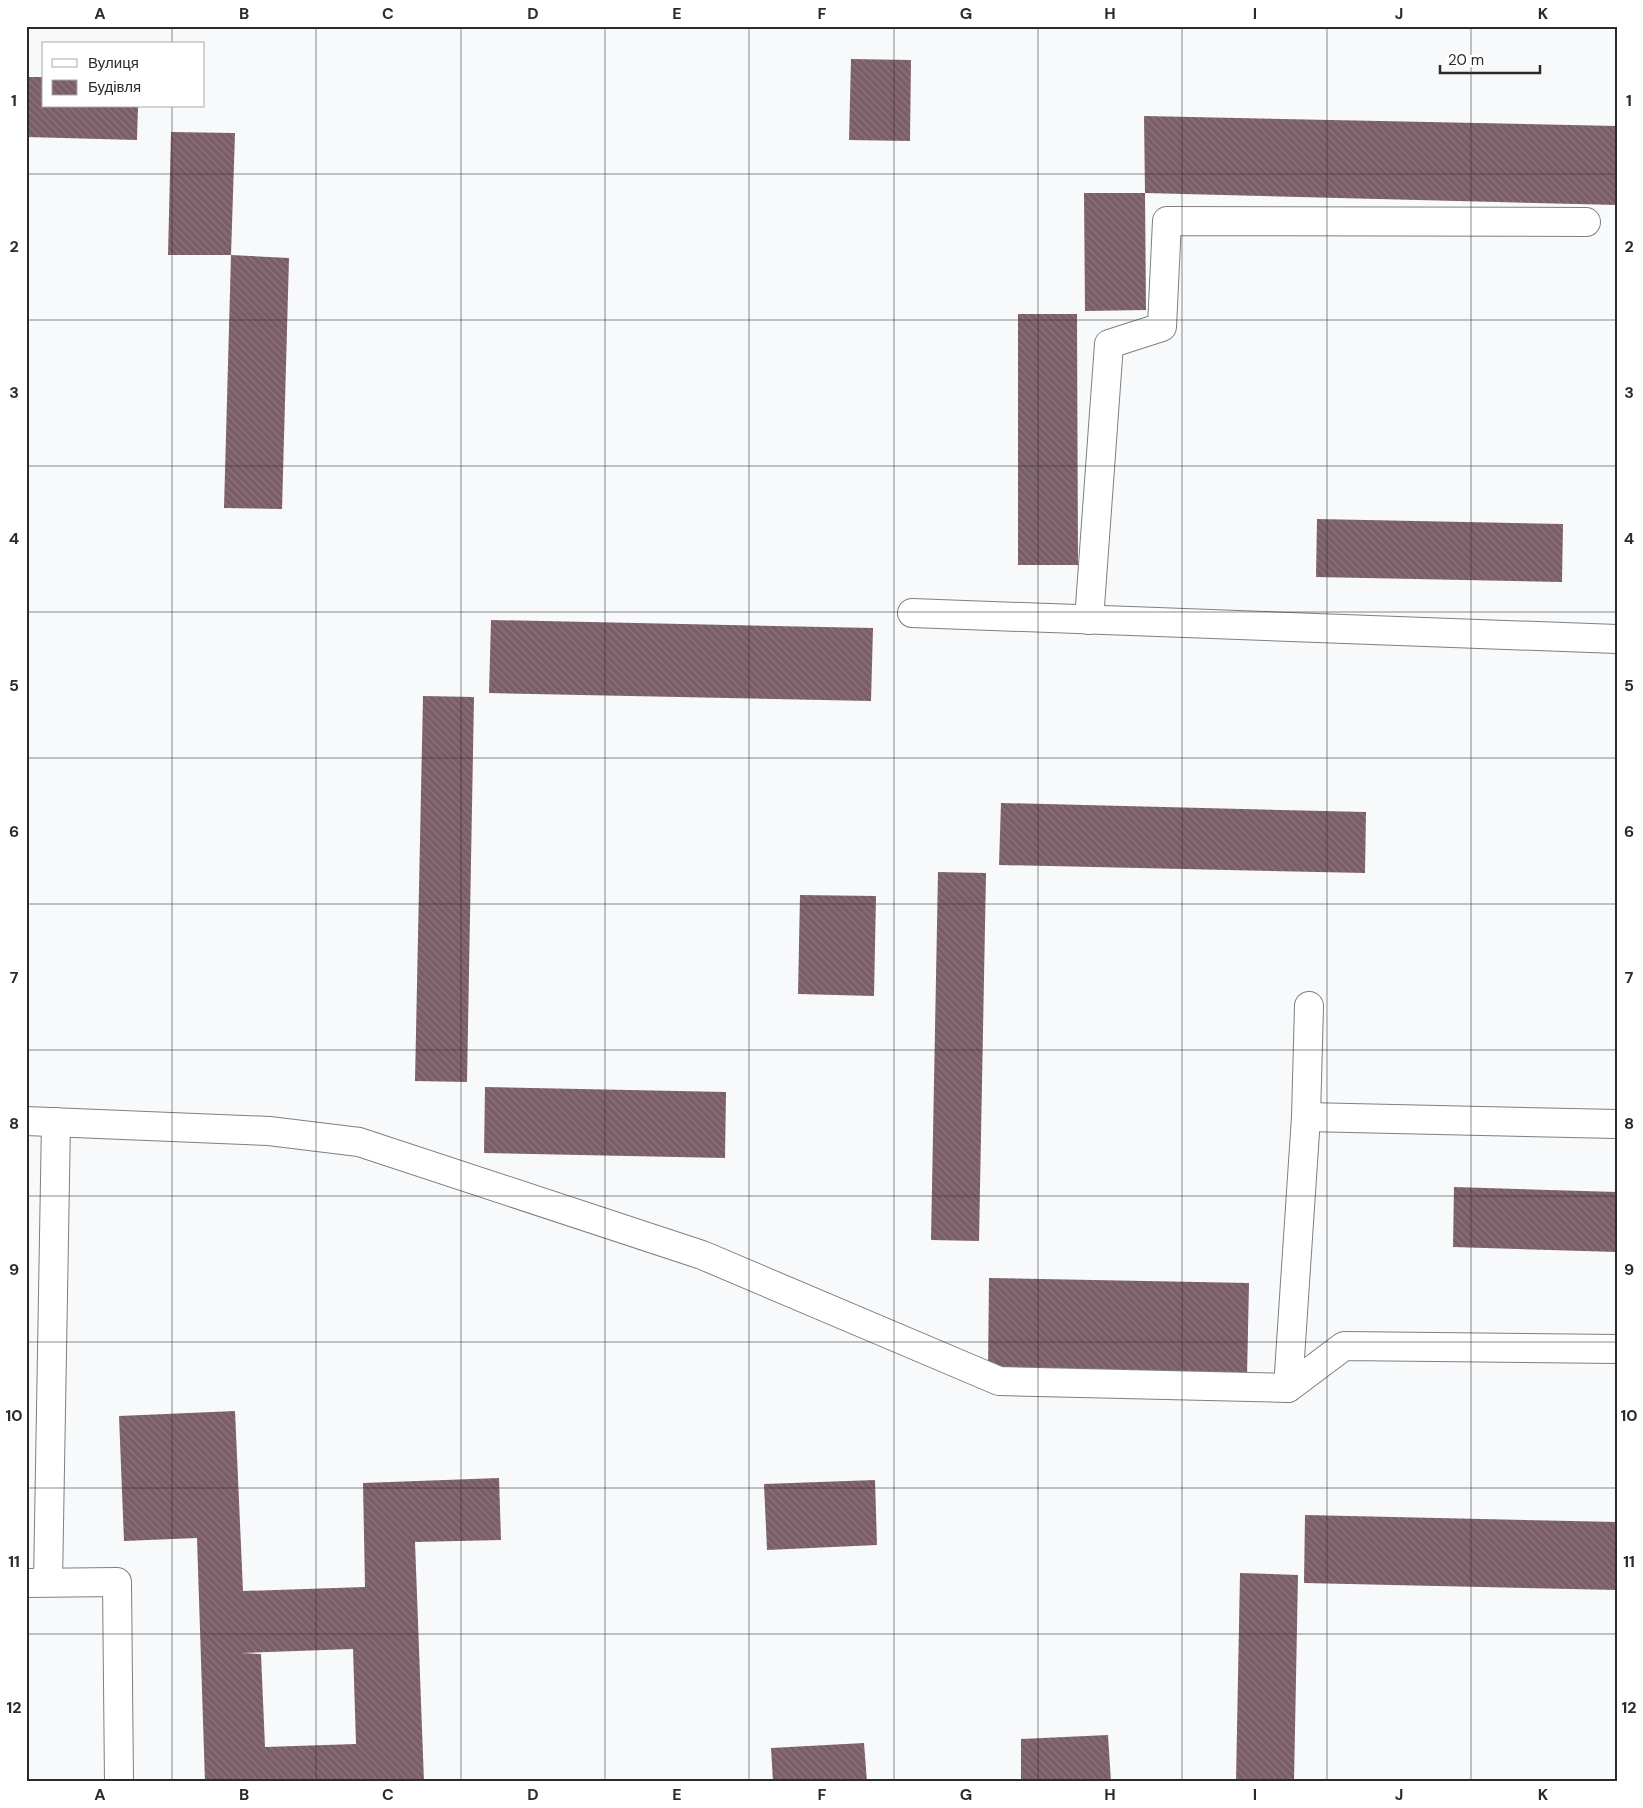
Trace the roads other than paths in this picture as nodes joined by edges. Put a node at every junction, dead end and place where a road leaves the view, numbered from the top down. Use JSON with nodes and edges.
{"nodes":[{"id":1,"x":1586,"y":222,"type":"dead end"},
{"id":2,"x":912,"y":613,"type":"dead end"},
{"id":3,"x":1089,"y":620,"type":"junction"},
{"id":4,"x":1617,"y":639,"type":"edge"},
{"id":5,"x":1310,"y":1006,"type":"dead end"},
{"id":6,"x":1306,"y":1117,"type":"junction"},
{"id":7,"x":26,"y":1121,"type":"edge"},
{"id":8,"x":56,"y":1122,"type":"junction"},
{"id":9,"x":1617,"y":1124,"type":"edge"},
{"id":10,"x":1617,"y":1349,"type":"edge"},
{"id":11,"x":1288,"y":1388,"type":"junction"},
{"id":12,"x":37,"y":1583,"type":"edge"},
{"id":13,"x":119,"y":1782,"type":"edge"}],
"edges":[{"from":1,"to":3,"type":"lane"},
{"from":2,"to":3,"type":"lane"},
{"from":3,"to":4,"type":"lane"},
{"from":5,"to":6,"type":"lane"},
{"from":6,"to":9,"type":"lane"},
{"from":6,"to":11,"type":"lane"},
{"from":7,"to":8,"type":"lane"},
{"from":8,"to":11,"type":"lane"},
{"from":8,"to":12,"type":"lane"},
{"from":10,"to":11,"type":"lane"},
{"from":12,"to":13,"type":"lane"}]}
